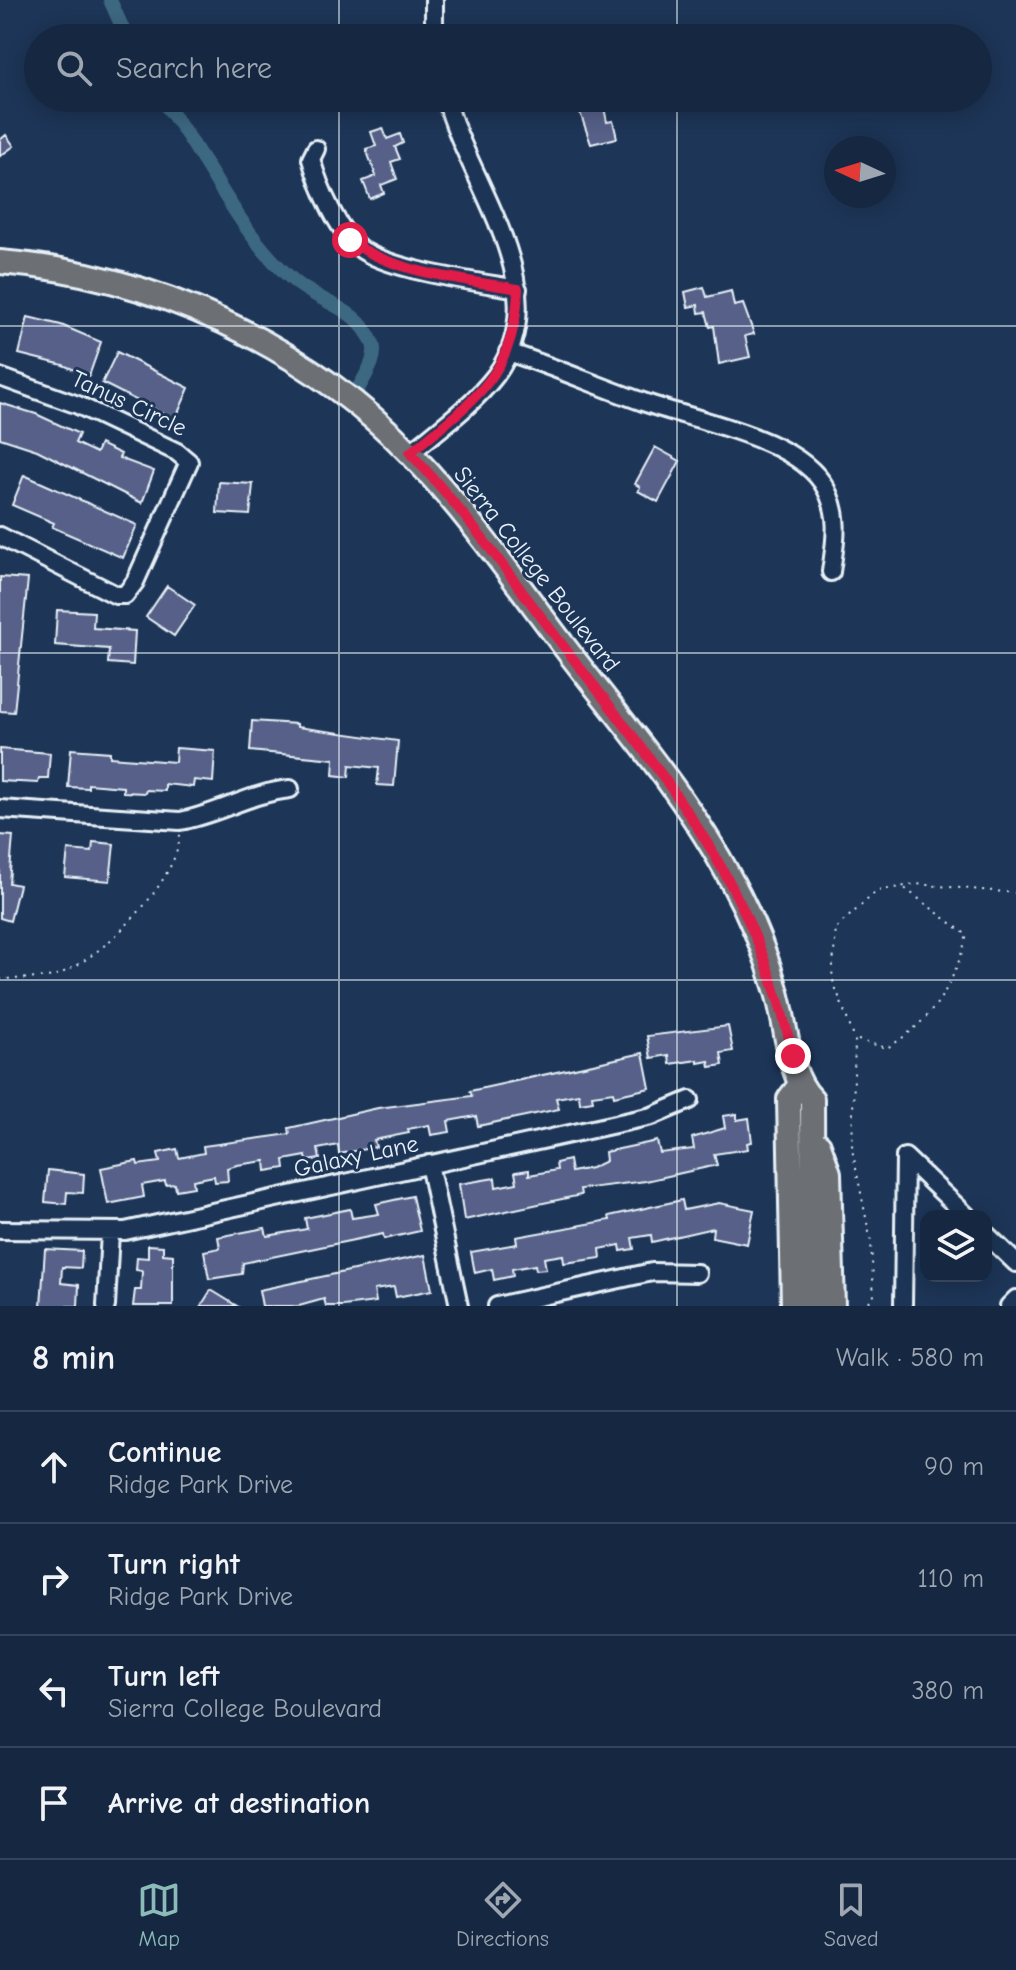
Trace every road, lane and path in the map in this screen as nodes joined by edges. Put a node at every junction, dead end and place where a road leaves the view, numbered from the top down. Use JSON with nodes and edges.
{"nodes":[{"id":1,"x":434,"y":0,"type":"edge"},
{"id":2,"x":434,"y":24,"type":"edge"},
{"id":3,"x":452,"y":112,"type":"edge"},
{"id":4,"x":316,"y":149,"type":"dead end"},
{"id":5,"x":0,"y":262,"type":"edge"},
{"id":6,"x":518,"y":289,"type":"junction"},
{"id":7,"x":508,"y":352,"type":"junction"},
{"id":8,"x":0,"y":377,"type":"edge"},
{"id":9,"x":410,"y":453,"type":"junction"},
{"id":10,"x":0,"y":536,"type":"edge"},
{"id":11,"x":831,"y":572,"type":"dead end"},
{"id":12,"x":290,"y":789,"type":"dead end"},
{"id":13,"x":0,"y":809,"type":"edge"},
{"id":14,"x":180,"y":821,"type":"junction"},
{"id":15,"x":902,"y":887,"type":"junction"},
{"id":16,"x":1016,"y":893,"type":"edge"},
{"id":17,"x":0,"y":979,"type":"edge"},
{"id":18,"x":855,"y":1040,"type":"junction"},
{"id":19,"x":799,"y":1086,"type":"junction"},
{"id":20,"x":690,"y":1100,"type":"dead end"},
{"id":21,"x":813,"y":1132,"type":"junction"},
{"id":22,"x":429,"y":1164,"type":"junction"},
{"id":23,"x":961,"y":1210,"type":"edge"},
{"id":24,"x":0,"y":1230,"type":"edge"},
{"id":25,"x":110,"y":1232,"type":"junction"},
{"id":26,"x":992,"y":1240,"type":"edge"},
{"id":27,"x":1016,"y":1263,"type":"edge"},
{"id":28,"x":697,"y":1273,"type":"dead end"},
{"id":29,"x":1016,"y":1299,"type":"edge"},
{"id":30,"x":106,"y":1306,"type":"edge"},
{"id":31,"x":459,"y":1306,"type":"edge"},
{"id":32,"x":497,"y":1306,"type":"edge"},
{"id":33,"x":793,"y":1306,"type":"edge"},
{"id":34,"x":813,"y":1306,"type":"edge"},
{"id":35,"x":833,"y":1306,"type":"edge"},
{"id":36,"x":862,"y":1306,"type":"edge"},
{"id":37,"x":903,"y":1306,"type":"edge"},
{"id":38,"x":1009,"y":1306,"type":"edge"}],
"edges":[{"from":1,"to":2,"type":"street"},
{"from":3,"to":6,"type":"street"},
{"from":4,"to":6,"type":"street"},
{"from":5,"to":9,"type":"main road","name":"Sierra College Boulevard"},
{"from":6,"to":7,"type":"street"},
{"from":7,"to":9,"type":"street"},
{"from":7,"to":11,"type":"street"},
{"from":8,"to":10,"type":"street","name":"Tanus Circle"},
{"from":9,"to":19,"type":"main road","name":"Sierra College Boulevard"},
{"from":12,"to":14,"type":"street"},
{"from":13,"to":14,"type":"street"},
{"from":14,"to":17,"type":"path"},
{"from":15,"to":16,"type":"path"},
{"from":15,"to":18,"type":"path"},
{"from":15,"to":18,"type":"path"},
{"from":18,"to":36,"type":"path"},
{"from":19,"to":21,"type":"main road","name":"Sierra College Boulevard"},
{"from":19,"to":33,"type":"main road","name":"Sierra College Boulevard"},
{"from":20,"to":22,"type":"street","name":"Galaxy Lane"},
{"from":21,"to":34,"type":"main road","name":"Sierra College Boulevard"},
{"from":21,"to":35,"type":"main road"},
{"from":22,"to":25,"type":"street","name":"Galaxy Lane"},
{"from":22,"to":31,"type":"street"},
{"from":23,"to":37,"type":"street"},
{"from":24,"to":25,"type":"street","name":"Galaxy Lane"},
{"from":25,"to":30,"type":"street"},
{"from":26,"to":27,"type":"street"},
{"from":28,"to":32,"type":"street"},
{"from":29,"to":38,"type":"street"}]}
